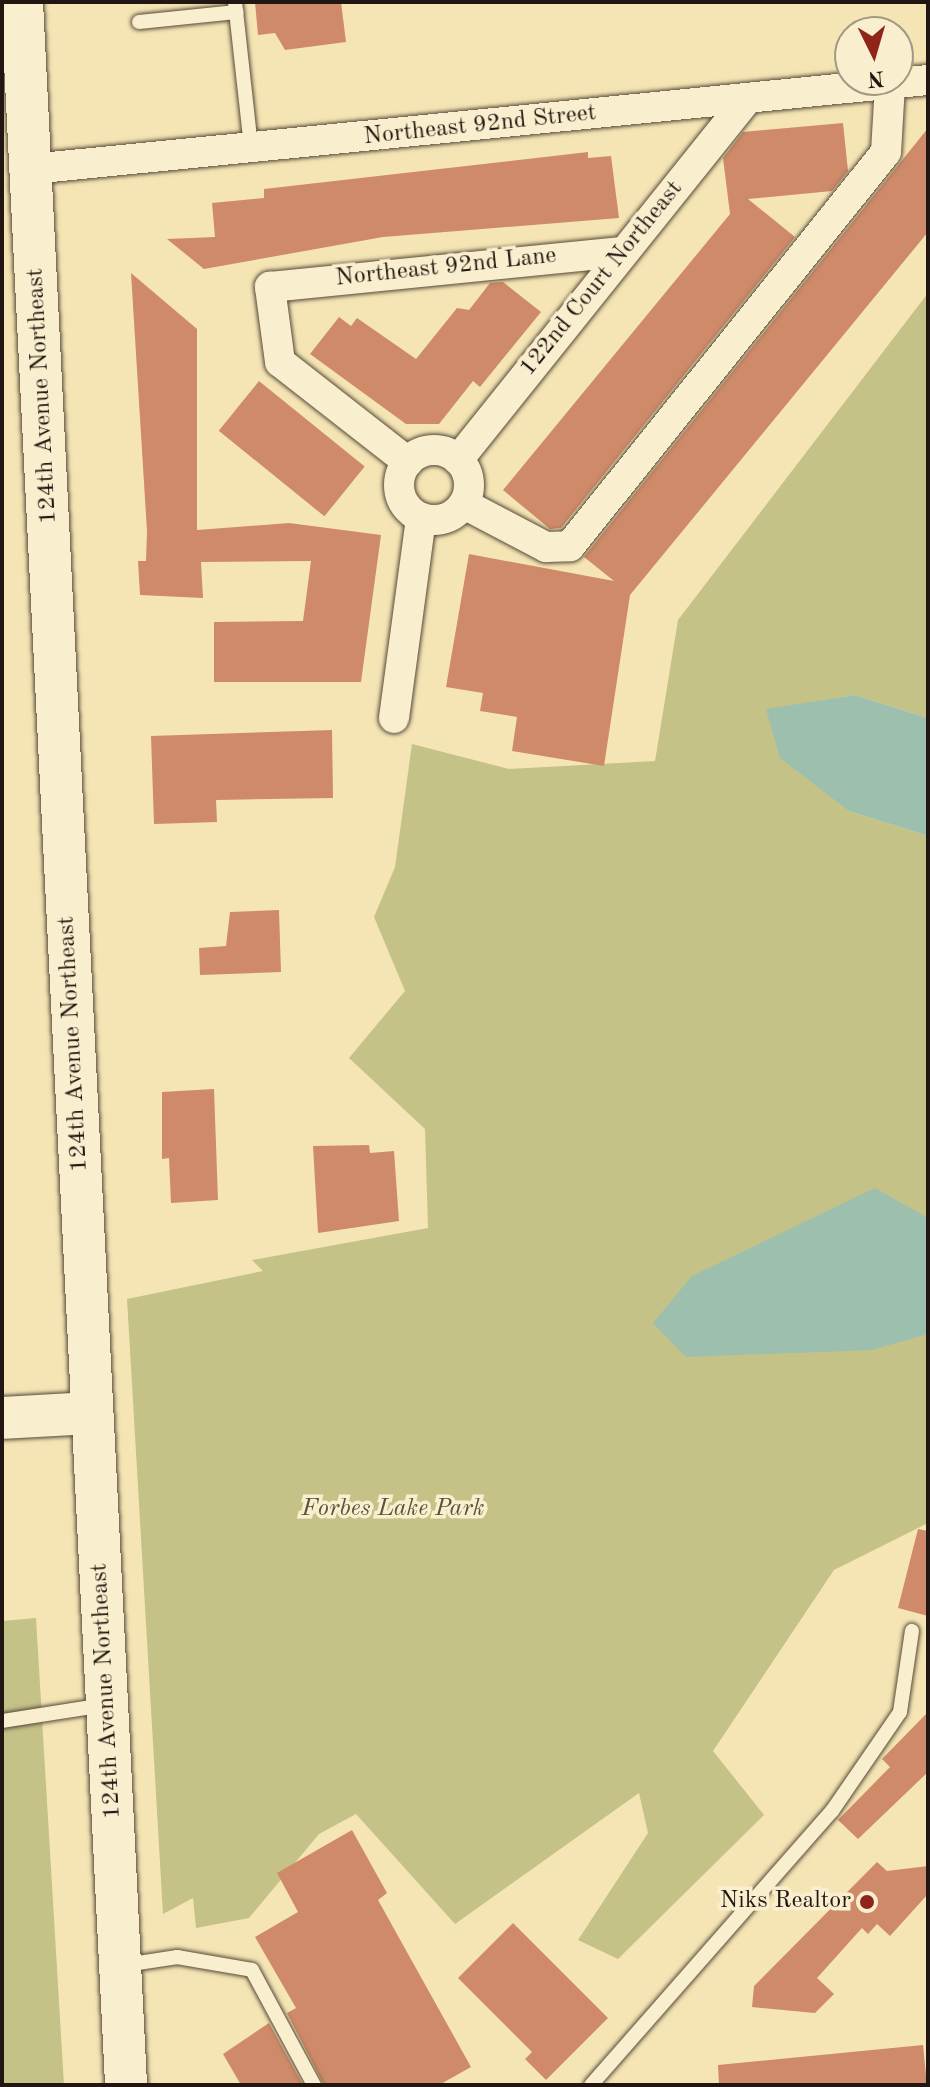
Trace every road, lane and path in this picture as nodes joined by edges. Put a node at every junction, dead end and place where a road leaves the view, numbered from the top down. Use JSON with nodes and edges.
{"nodes":[{"id":1,"x":22,"y":2,"type":"edge"},
{"id":2,"x":236,"y":7,"type":"edge"},
{"id":3,"x":139,"y":22,"type":"dead end"},
{"id":4,"x":834,"y":90,"type":"edge"},
{"id":5,"x":889,"y":96,"type":"edge"},
{"id":6,"x":747,"y":99,"type":"junction"},
{"id":7,"x":251,"y":148,"type":"junction"},
{"id":8,"x":31,"y":169,"type":"junction"},
{"id":9,"x":622,"y":252,"type":"junction"},
{"id":10,"x":458,"y":460,"type":"junction"},
{"id":11,"x":408,"y":462,"type":"junction"},
{"id":12,"x":464,"y":504,"type":"junction"},
{"id":13,"x":421,"y":518,"type":"junction"},
{"id":14,"x":394,"y":718,"type":"dead end"},
{"id":15,"x":92,"y":1413,"type":"junction"},
{"id":16,"x":2,"y":1418,"type":"edge"},
{"id":17,"x":912,"y":1631,"type":"dead end"},
{"id":18,"x":108,"y":1705,"type":"junction"},
{"id":19,"x":2,"y":1721,"type":"edge"},
{"id":20,"x":118,"y":1966,"type":"junction"},
{"id":21,"x":126,"y":2085,"type":"edge"},
{"id":22,"x":314,"y":2085,"type":"edge"},
{"id":23,"x":591,"y":2085,"type":"edge"}],
"edges":[{"from":1,"to":8,"type":"main road","name":"124th Avenue Northeast"},
{"from":2,"to":3,"type":"lane"},
{"from":2,"to":7,"type":"lane"},
{"from":4,"to":6,"type":"street","name":"Northeast 92nd Street"},
{"from":5,"to":12,"type":"street"},
{"from":6,"to":7,"type":"street","name":"Northeast 92nd Street"},
{"from":6,"to":9,"type":"street","name":"122nd Court Northeast"},
{"from":7,"to":8,"type":"street","name":"Northeast 92nd Street"},
{"from":8,"to":15,"type":"main road","name":"124th Avenue Northeast"},
{"from":9,"to":10,"type":"street","name":"122nd Court Northeast"},
{"from":9,"to":11,"type":"street","name":"Northeast 92nd Lane"},
{"from":10,"to":11,"type":"street"},
{"from":10,"to":12,"type":"street"},
{"from":11,"to":13,"type":"street"},
{"from":12,"to":13,"type":"street"},
{"from":13,"to":14,"type":"street"},
{"from":15,"to":16,"type":"main road"},
{"from":15,"to":18,"type":"main road","name":"124th Avenue Northeast"},
{"from":17,"to":23,"type":"lane"},
{"from":18,"to":19,"type":"lane"},
{"from":18,"to":20,"type":"main road","name":"124th Avenue Northeast"},
{"from":20,"to":21,"type":"main road","name":"124th Avenue Northeast"},
{"from":20,"to":22,"type":"lane"}]}
